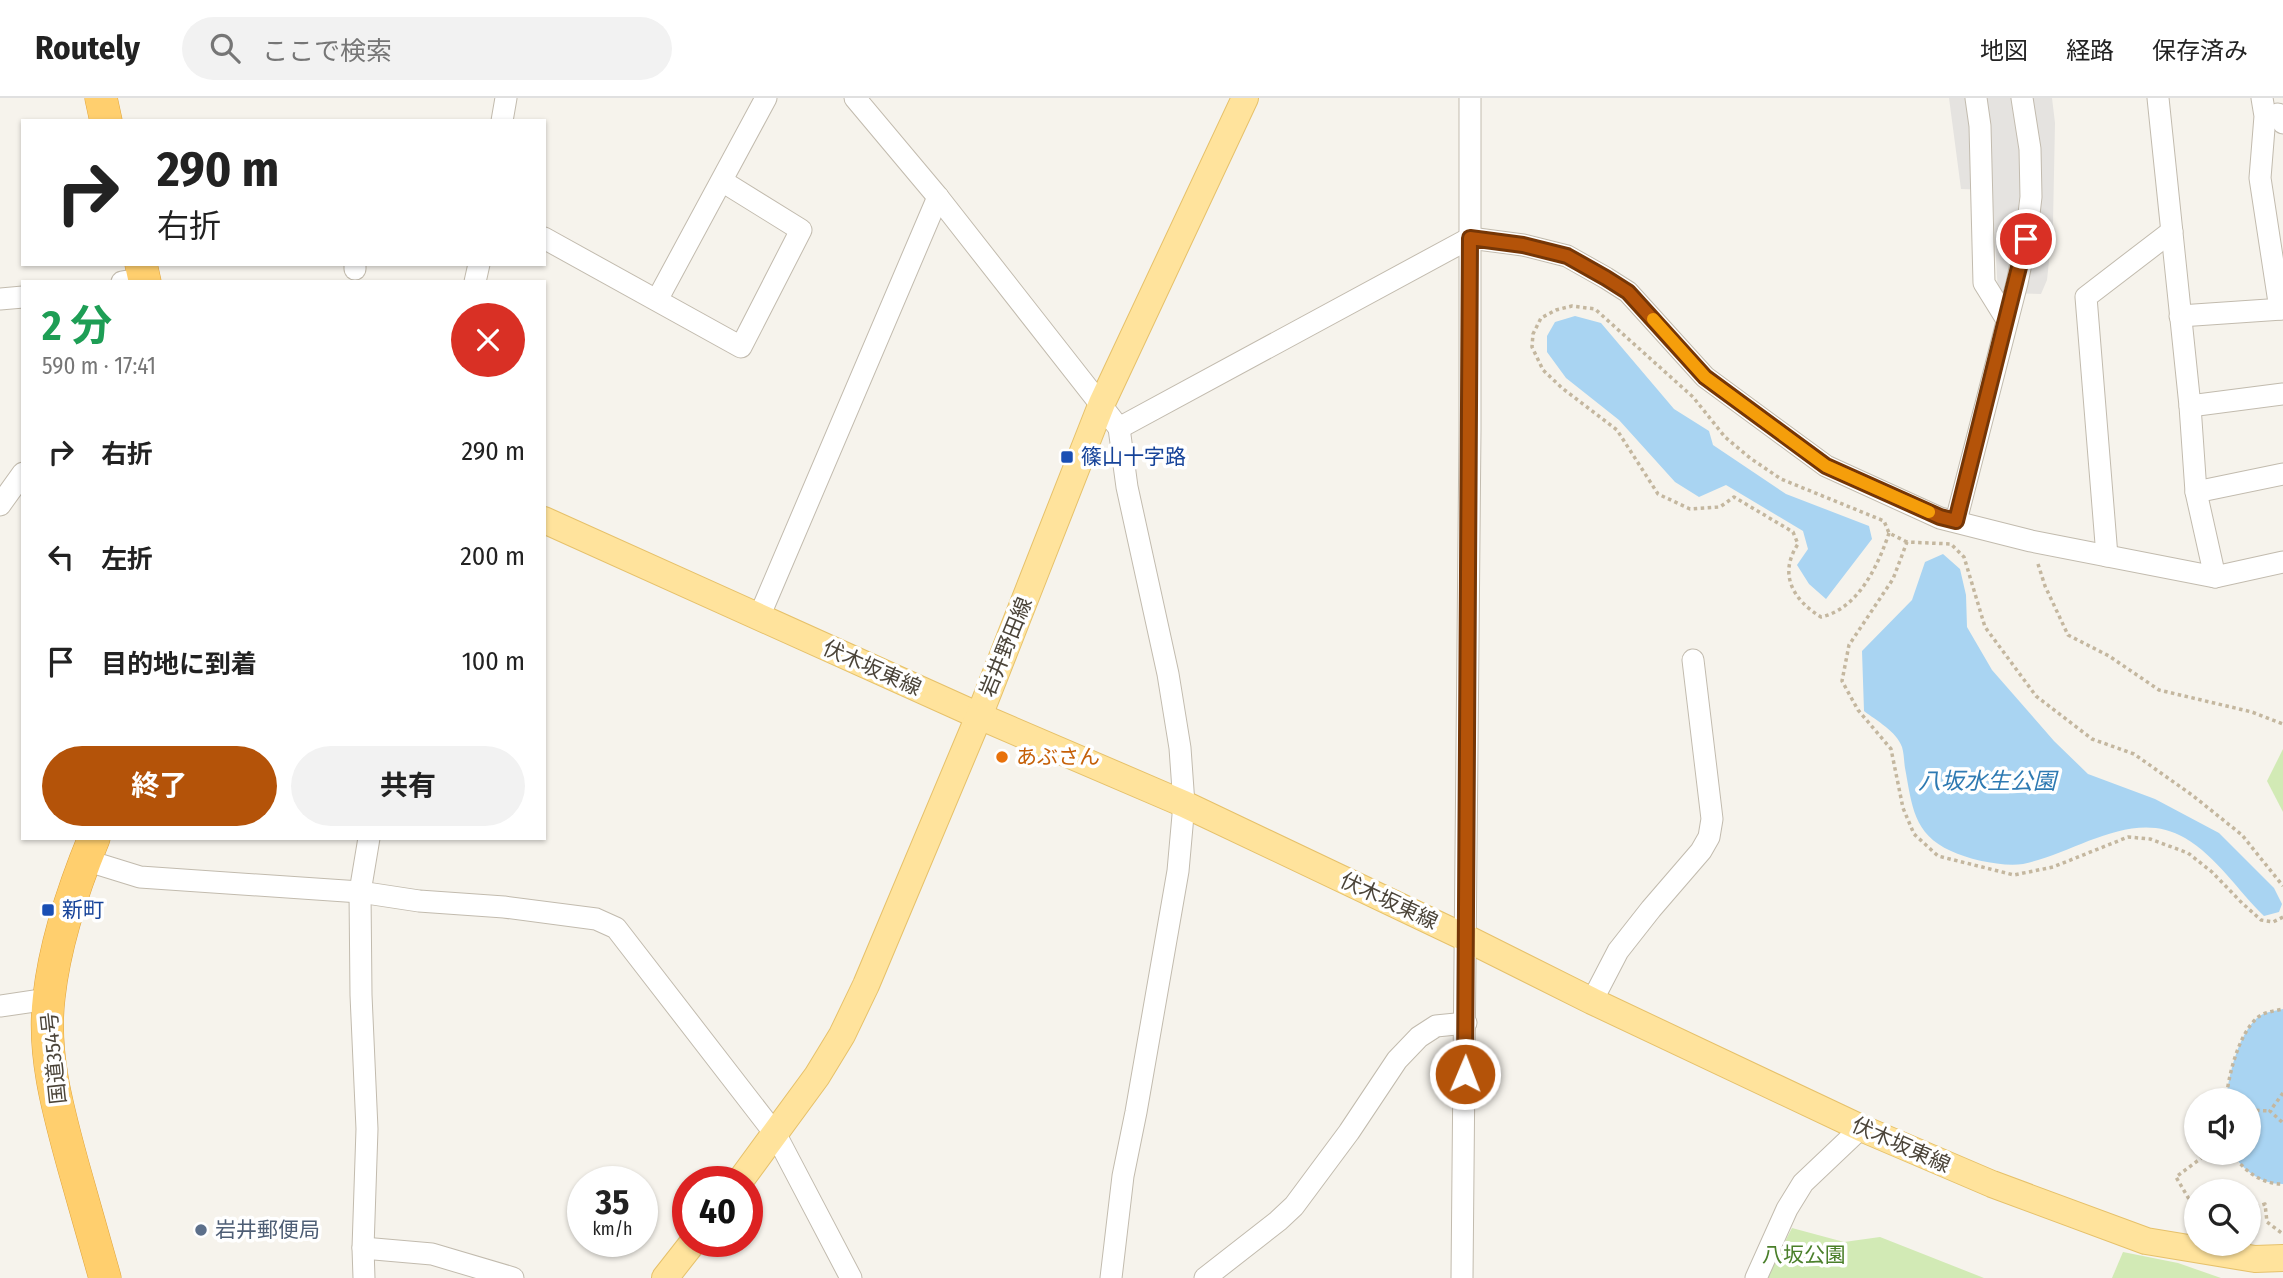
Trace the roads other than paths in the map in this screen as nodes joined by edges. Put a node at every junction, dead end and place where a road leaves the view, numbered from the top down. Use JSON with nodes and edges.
{"nodes":[{"id":1,"x":101,"y":98,"type":"edge"},
{"id":2,"x":506,"y":98,"type":"edge"},
{"id":3,"x":766,"y":98,"type":"edge"},
{"id":4,"x":855,"y":98,"type":"edge"},
{"id":5,"x":1245,"y":98,"type":"edge"},
{"id":6,"x":1470,"y":98,"type":"edge"},
{"id":7,"x":1976,"y":98,"type":"edge"},
{"id":8,"x":2022,"y":98,"type":"edge"},
{"id":9,"x":2158,"y":98,"type":"edge"},
{"id":10,"x":2274,"y":113,"type":"edge"},
{"id":11,"x":106,"y":119,"type":"edge"},
{"id":12,"x":502,"y":119,"type":"edge"},
{"id":13,"x":722,"y":181,"type":"junction"},
{"id":14,"x":938,"y":197,"type":"junction"},
{"id":15,"x":2172,"y":232,"type":"junction"},
{"id":16,"x":1470,"y":238,"type":"junction"},
{"id":17,"x":546,"y":239,"type":"edge"},
{"id":18,"x":21,"y":297,"type":"edge"},
{"id":19,"x":0,"y":299,"type":"edge"},
{"id":20,"x":657,"y":300,"type":"junction"},
{"id":21,"x":2281,"y":309,"type":"edge"},
{"id":22,"x":2180,"y":317,"type":"junction"},
{"id":23,"x":2007,"y":320,"type":"junction"},
{"id":24,"x":2283,"y":394,"type":"edge"},
{"id":25,"x":1102,"y":403,"type":"junction"},
{"id":26,"x":2190,"y":406,"type":"junction"},
{"id":27,"x":1119,"y":428,"type":"junction"},
{"id":28,"x":2283,"y":474,"type":"edge"},
{"id":29,"x":2196,"y":492,"type":"junction"},
{"id":30,"x":546,"y":521,"type":"edge"},
{"id":31,"x":1956,"y":521,"type":"junction"},
{"id":32,"x":2108,"y":556,"type":"junction"},
{"id":33,"x":2283,"y":562,"type":"edge"},
{"id":34,"x":2215,"y":577,"type":"junction"},
{"id":35,"x":759,"y":617,"type":"junction"},
{"id":36,"x":1693,"y":660,"type":"dead end"},
{"id":37,"x":979,"y":716,"type":"junction"},
{"id":38,"x":1184,"y":804,"type":"junction"},
{"id":39,"x":369,"y":840,"type":"edge"},
{"id":40,"x":89,"y":849,"type":"edge"},
{"id":41,"x":360,"y":892,"type":"junction"},
{"id":42,"x":1466,"y":938,"type":"junction"},
{"id":43,"x":48,"y":999,"type":"junction"},
{"id":44,"x":1592,"y":1001,"type":"junction"},
{"id":45,"x":0,"y":1006,"type":"edge"},
{"id":46,"x":1466,"y":1023,"type":"junction"},
{"id":47,"x":1861,"y":1128,"type":"junction"},
{"id":48,"x":776,"y":1135,"type":"junction"},
{"id":49,"x":752,"y":1166,"type":"edge"},
{"id":50,"x":363,"y":1248,"type":"junction"},
{"id":51,"x":681,"y":1257,"type":"edge"},
{"id":52,"x":2283,"y":1258,"type":"edge"},
{"id":53,"x":2255,"y":1269,"type":"edge"},
{"id":54,"x":105,"y":1278,"type":"edge"},
{"id":55,"x":364,"y":1278,"type":"edge"},
{"id":56,"x":513,"y":1278,"type":"edge"},
{"id":57,"x":665,"y":1278,"type":"edge"},
{"id":58,"x":850,"y":1278,"type":"edge"},
{"id":59,"x":1111,"y":1278,"type":"edge"},
{"id":60,"x":1205,"y":1278,"type":"edge"},
{"id":61,"x":1462,"y":1278,"type":"edge"},
{"id":62,"x":1756,"y":1278,"type":"edge"}],
"edges":[{"from":1,"to":11,"type":"highway"},
{"from":2,"to":12,"type":"street"},
{"from":3,"to":13,"type":"street"},
{"from":4,"to":14,"type":"street"},
{"from":5,"to":25,"type":"main road","name":"岩井野田線"},
{"from":6,"to":16,"type":"street"},
{"from":7,"to":23,"type":"street"},
{"from":8,"to":23,"type":"street"},
{"from":9,"to":15,"type":"street"},
{"from":10,"to":21,"type":"street"},
{"from":13,"to":20,"type":"street"},
{"from":13,"to":20,"type":"street"},
{"from":14,"to":25,"type":"street"},
{"from":14,"to":35,"type":"street"},
{"from":15,"to":22,"type":"street"},
{"from":15,"to":32,"type":"street"},
{"from":16,"to":27,"type":"street"},
{"from":16,"to":31,"type":"street"},
{"from":16,"to":42,"type":"street"},
{"from":17,"to":20,"type":"street"},
{"from":18,"to":19,"type":"street"},
{"from":21,"to":22,"type":"street"},
{"from":22,"to":26,"type":"street"},
{"from":23,"to":31,"type":"street"},
{"from":24,"to":26,"type":"street"},
{"from":25,"to":27,"type":"street"},
{"from":25,"to":37,"type":"main road","name":"岩井野田線"},
{"from":26,"to":29,"type":"street"},
{"from":27,"to":38,"type":"street"},
{"from":28,"to":29,"type":"street"},
{"from":29,"to":34,"type":"street"},
{"from":30,"to":35,"type":"main road","name":"伏木坂東線"},
{"from":31,"to":32,"type":"street"},
{"from":32,"to":34,"type":"street"},
{"from":33,"to":34,"type":"street"},
{"from":35,"to":37,"type":"main road","name":"伏木坂東線"},
{"from":36,"to":44,"type":"street"},
{"from":37,"to":38,"type":"main road","name":"伏木坂東線"},
{"from":37,"to":48,"type":"main road","name":"岩井野田線"},
{"from":38,"to":42,"type":"main road","name":"伏木坂東線"},
{"from":38,"to":59,"type":"street"},
{"from":39,"to":41,"type":"street"},
{"from":40,"to":41,"type":"street"},
{"from":40,"to":43,"type":"highway","name":"国道354号"},
{"from":41,"to":48,"type":"street"},
{"from":41,"to":50,"type":"street"},
{"from":42,"to":44,"type":"main road","name":"伏木坂東線"},
{"from":42,"to":46,"type":"street"},
{"from":43,"to":45,"type":"street"},
{"from":43,"to":54,"type":"highway","name":"国道354号"},
{"from":44,"to":47,"type":"main road","name":"伏木坂東線"},
{"from":46,"to":60,"type":"street"},
{"from":46,"to":61,"type":"street"},
{"from":47,"to":53,"type":"main road","name":"伏木坂東線"},
{"from":47,"to":62,"type":"street"},
{"from":48,"to":49,"type":"main road","name":"岩井野田線"},
{"from":48,"to":58,"type":"street"},
{"from":50,"to":55,"type":"street"},
{"from":50,"to":56,"type":"street"},
{"from":51,"to":57,"type":"main road"},
{"from":52,"to":53,"type":"main road","name":"伏木坂東線"}]}
